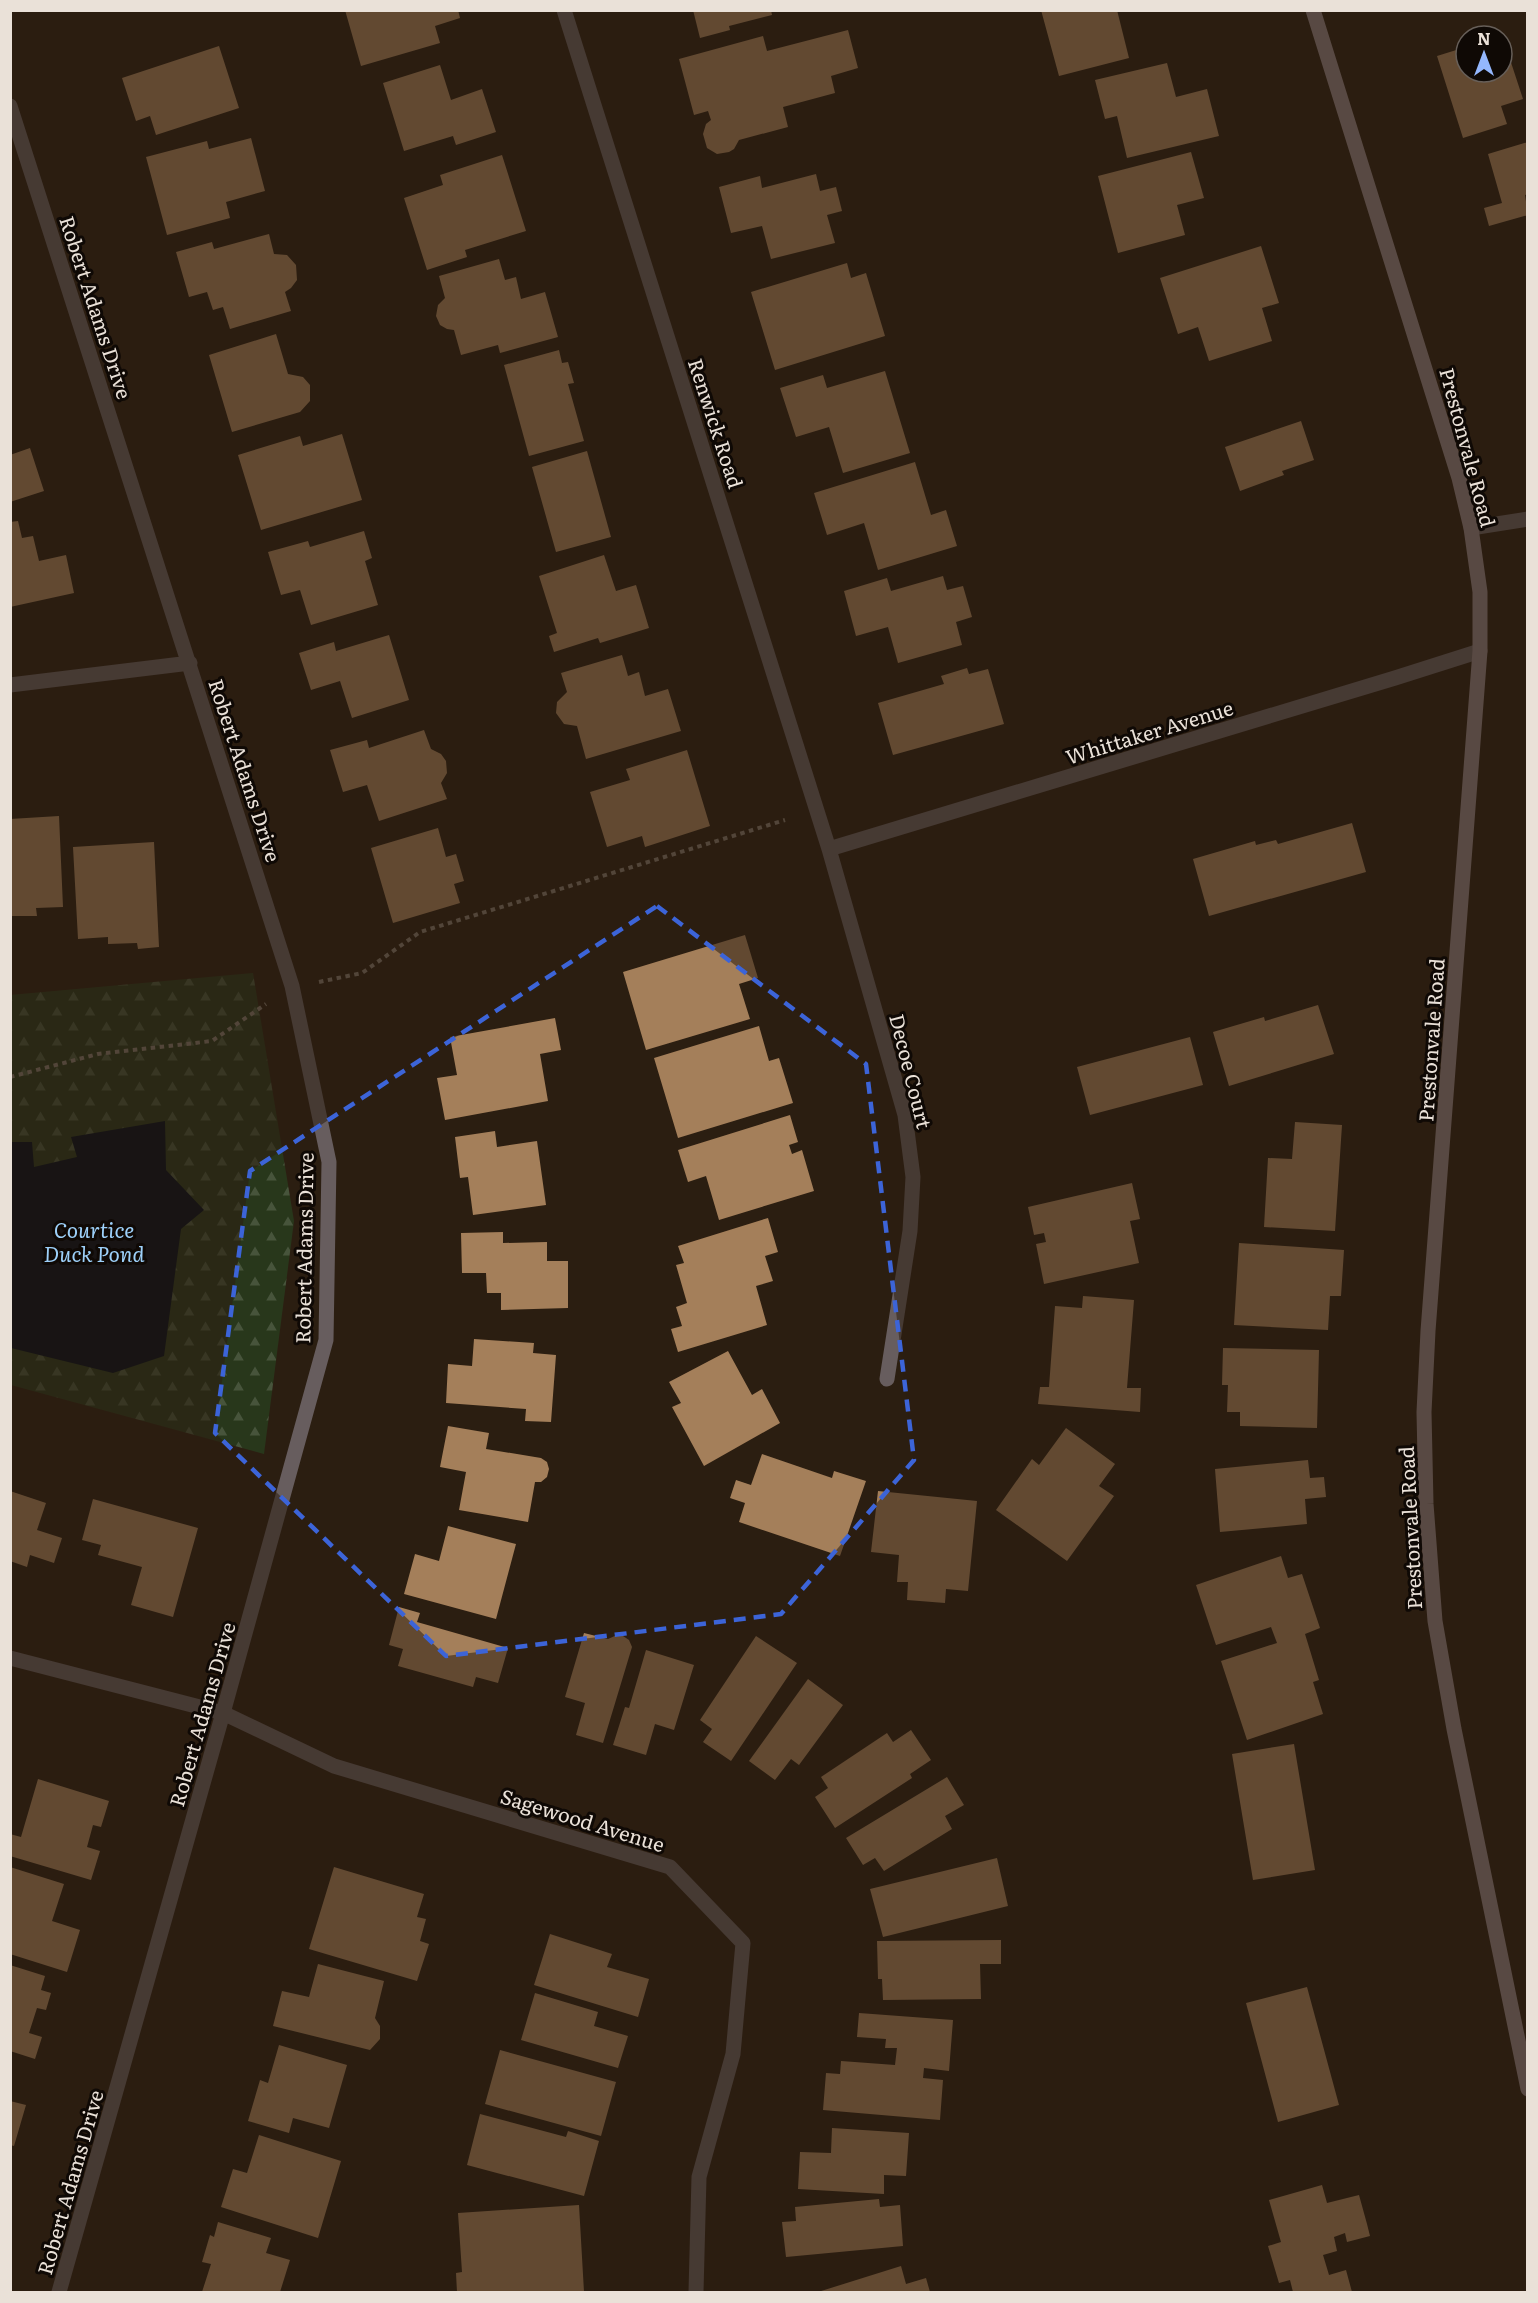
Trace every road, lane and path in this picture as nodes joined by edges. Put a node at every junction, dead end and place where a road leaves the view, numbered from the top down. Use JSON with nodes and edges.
{"nodes":[{"id":1,"x":564,"y":10,"type":"edge"},
{"id":2,"x":1313,"y":10,"type":"edge"},
{"id":3,"x":10,"y":106,"type":"edge"},
{"id":4,"x":1527,"y":519,"type":"edge"},
{"id":5,"x":1471,"y":528,"type":"junction"},
{"id":6,"x":1480,"y":651,"type":"junction"},
{"id":7,"x":190,"y":663,"type":"junction"},
{"id":8,"x":10,"y":685,"type":"edge"},
{"id":9,"x":785,"y":820,"type":"dead end"},
{"id":10,"x":829,"y":849,"type":"junction"},
{"id":11,"x":292,"y":986,"type":"junction"},
{"id":12,"x":10,"y":1077,"type":"edge"},
{"id":13,"x":887,"y":1379,"type":"dead end"},
{"id":14,"x":10,"y":1658,"type":"edge"},
{"id":15,"x":223,"y":1713,"type":"junction"},
{"id":16,"x":1527,"y":2088,"type":"edge"},
{"id":17,"x":59,"y":2292,"type":"edge"},
{"id":18,"x":696,"y":2292,"type":"edge"}],
"edges":[{"from":1,"to":10,"type":"street","name":"Renwick Road"},
{"from":2,"to":5,"type":"street","name":"Prestonvale Road"},
{"from":3,"to":7,"type":"street","name":"Robert Adams Drive"},
{"from":4,"to":5,"type":"street"},
{"from":5,"to":6,"type":"street","name":"Prestonvale Road"},
{"from":6,"to":10,"type":"street","name":"Whittaker Avenue"},
{"from":6,"to":16,"type":"street","name":"Prestonvale Road"},
{"from":7,"to":8,"type":"street"},
{"from":7,"to":11,"type":"street","name":"Robert Adams Drive"},
{"from":9,"to":11,"type":"path"},
{"from":10,"to":13,"type":"street","name":"Decoe Court"},
{"from":11,"to":12,"type":"path"},
{"from":11,"to":15,"type":"street","name":"Robert Adams Drive"},
{"from":14,"to":15,"type":"street","name":"Sagewood Avenue"},
{"from":15,"to":17,"type":"street","name":"Robert Adams Drive"},
{"from":15,"to":18,"type":"street","name":"Sagewood Avenue"}]}
